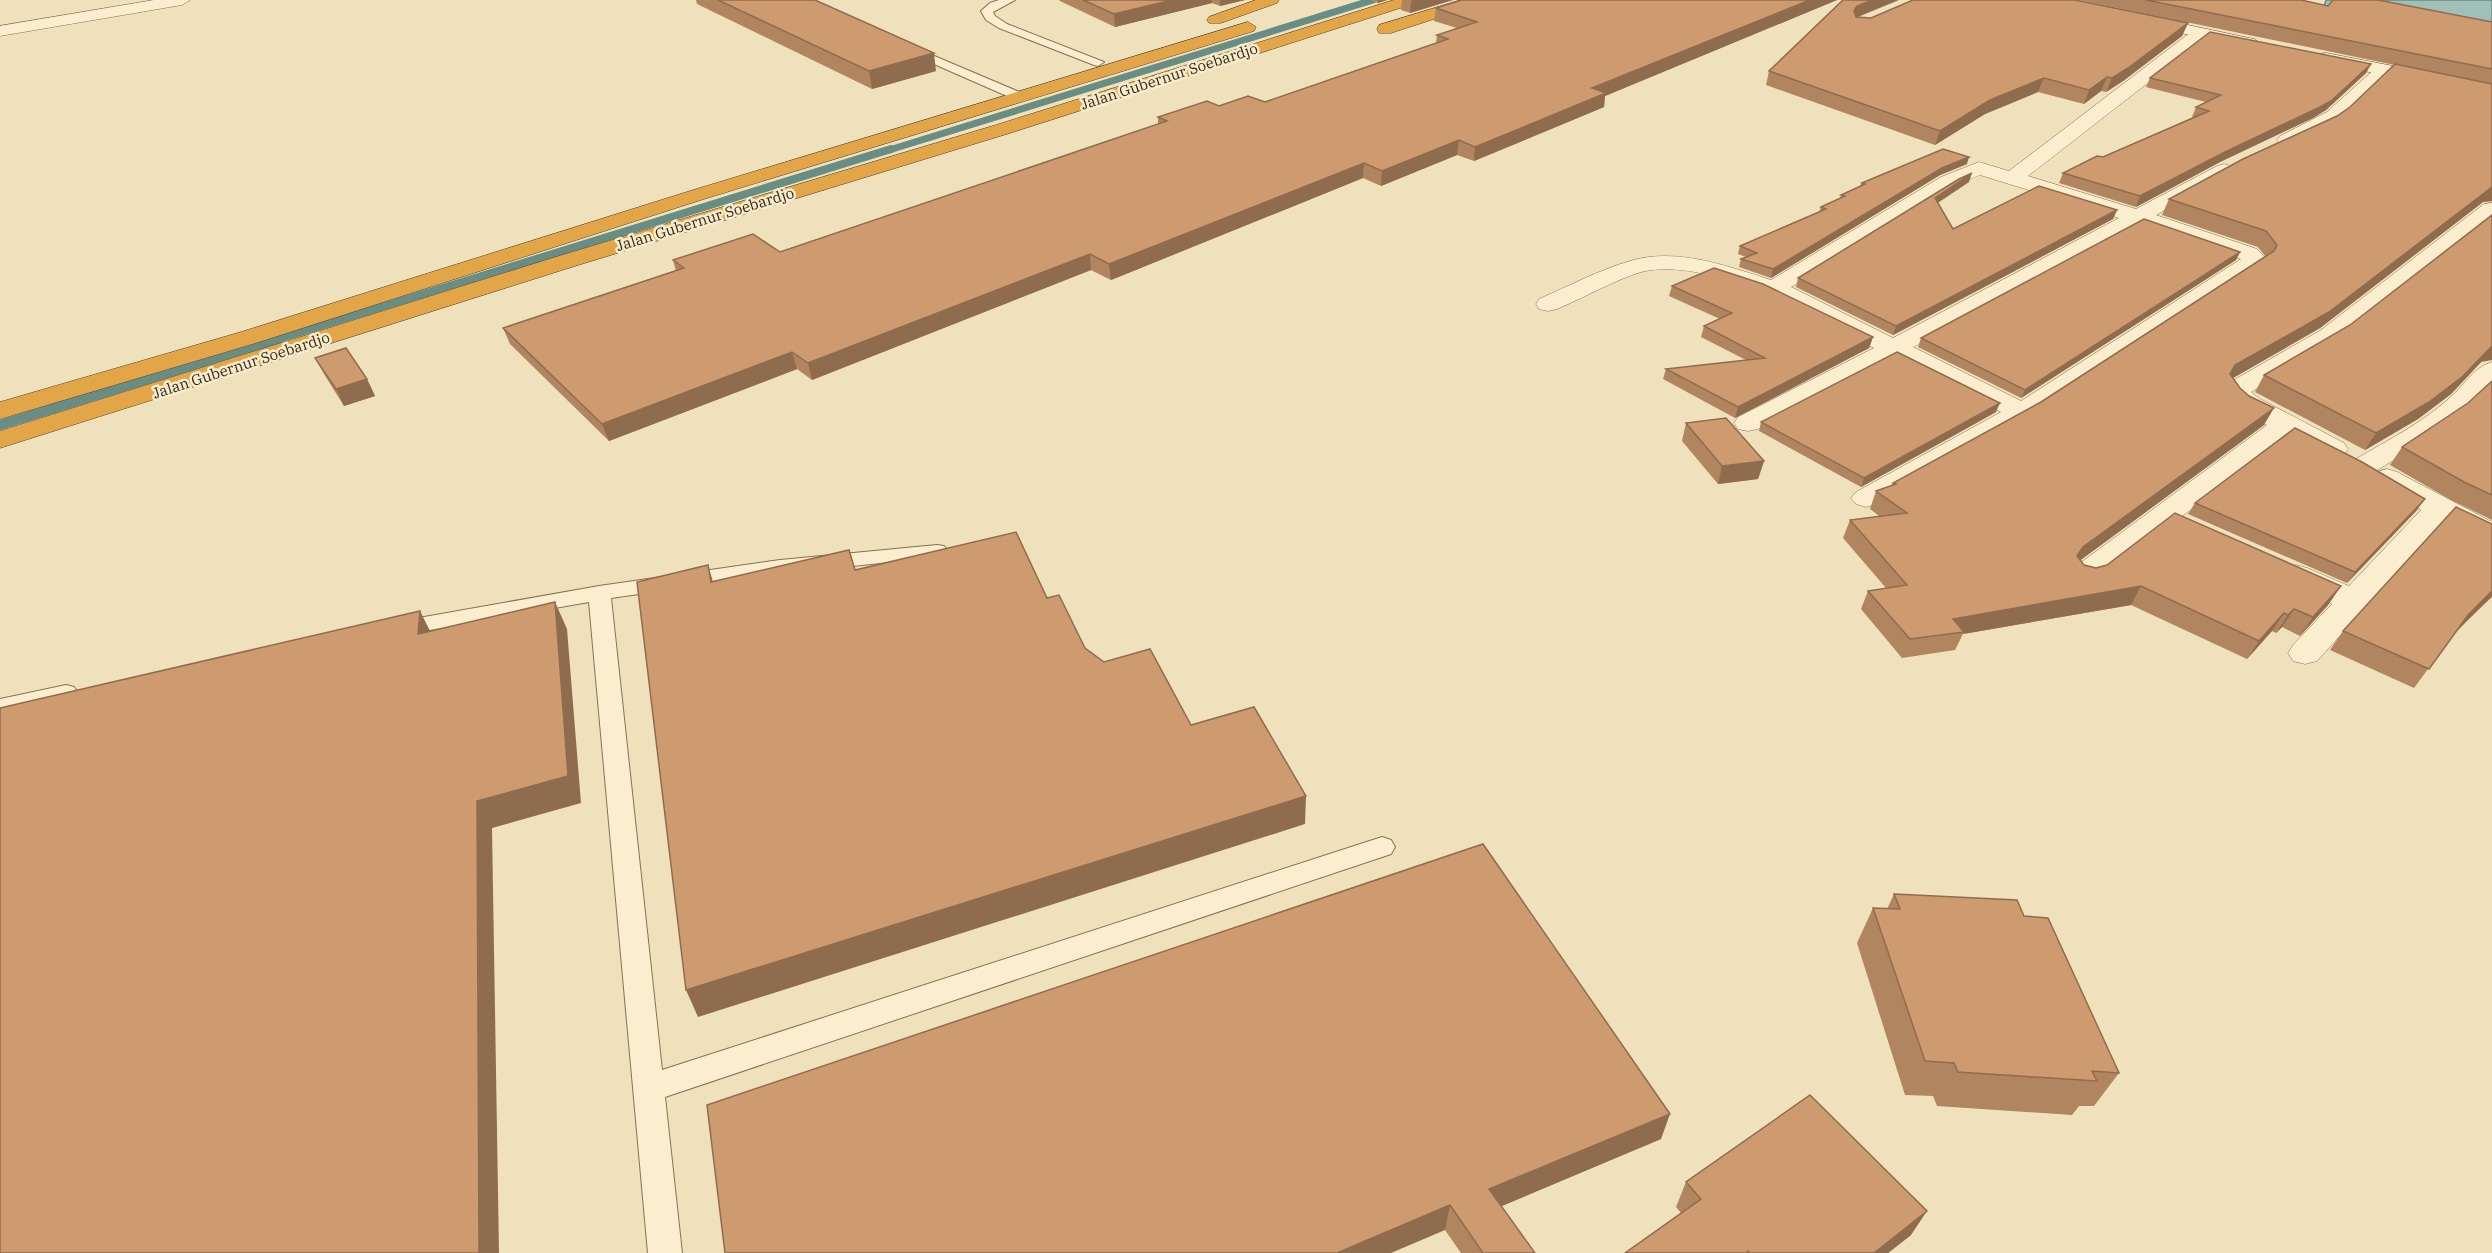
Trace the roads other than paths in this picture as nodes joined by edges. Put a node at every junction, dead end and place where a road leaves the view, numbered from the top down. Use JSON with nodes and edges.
{"nodes":[{"id":1,"x":182,"y":0,"type":"edge"},
{"id":2,"x":1010,"y":0,"type":"edge"},
{"id":3,"x":1410,"y":0,"type":"edge"},
{"id":4,"x":1478,"y":0,"type":"edge"},
{"id":5,"x":1276,"y":8,"type":"edge"},
{"id":6,"x":2123,"y":17,"type":"edge"},
{"id":7,"x":1324,"y":27,"type":"junction"},
{"id":8,"x":0,"y":31,"type":"edge"},
{"id":9,"x":2201,"y":33,"type":"junction"},
{"id":10,"x":892,"y":42,"type":"edge"},
{"id":11,"x":2270,"y":47,"type":"edge"},
{"id":12,"x":2304,"y":54,"type":"edge"},
{"id":13,"x":1098,"y":62,"type":"junction"},
{"id":14,"x":2385,"y":70,"type":"junction"},
{"id":15,"x":1070,"y":81,"type":"junction"},
{"id":16,"x":1196,"y":86,"type":"dead end"},
{"id":17,"x":2492,"y":91,"type":"edge"},
{"id":18,"x":1020,"y":96,"type":"junction"},
{"id":19,"x":1062,"y":110,"type":"junction"},
{"id":20,"x":2269,"y":148,"type":"edge"},
{"id":21,"x":2238,"y":163,"type":"edge"},
{"id":22,"x":2014,"y":177,"type":"junction"},
{"id":23,"x":2492,"y":209,"type":"edge"},
{"id":24,"x":2137,"y":216,"type":"junction"},
{"id":25,"x":1774,"y":288,"type":"junction"},
{"id":26,"x":1548,"y":304,"type":"dead end"},
{"id":27,"x":1893,"y":348,"type":"junction"},
{"id":28,"x":2492,"y":370,"type":"edge"},
{"id":29,"x":0,"y":411,"type":"edge"},
{"id":30,"x":2022,"y":412,"type":"junction"},
{"id":31,"x":1748,"y":423,"type":"dead end"},
{"id":32,"x":2285,"y":425,"type":"junction"},
{"id":33,"x":0,"y":440,"type":"edge"},
{"id":34,"x":2366,"y":465,"type":"junction"},
{"id":35,"x":1866,"y":498,"type":"dead end"},
{"id":36,"x":2439,"y":508,"type":"junction"},
{"id":37,"x":2162,"y":517,"type":"junction"},
{"id":38,"x":2194,"y":531,"type":"edge"},
{"id":39,"x":2492,"y":534,"type":"edge"},
{"id":40,"x":937,"y":551,"type":"edge"},
{"id":41,"x":2269,"y":564,"type":"edge"},
{"id":42,"x":2086,"y":574,"type":"edge"},
{"id":43,"x":599,"y":592,"type":"junction"},
{"id":44,"x":2354,"y":601,"type":"junction"},
{"id":45,"x":376,"y":633,"type":"edge"},
{"id":46,"x":2305,"y":653,"type":"dead end"},
{"id":47,"x":89,"y":688,"type":"edge"},
{"id":48,"x":0,"y":707,"type":"edge"},
{"id":49,"x":1382,"y":848,"type":"dead end"},
{"id":50,"x":648,"y":1089,"type":"junction"},
{"id":51,"x":665,"y":1253,"type":"edge"}],
"edges":[{"from":1,"to":8,"type":"street"},
{"from":2,"to":13,"type":"lane"},
{"from":3,"to":7,"type":"highway","name":"Jalan Gubernur Soebardjo"},
{"from":4,"to":7,"type":"highway"},
{"from":5,"to":13,"type":"highway"},
{"from":5,"to":15,"type":"highway","name":"Jalan Gubernur Soebardjo"},
{"from":6,"to":9,"type":"street"},
{"from":7,"to":19,"type":"highway","name":"Jalan Gubernur Soebardjo"},
{"from":9,"to":11,"type":"street"},
{"from":9,"to":22,"type":"street"},
{"from":10,"to":18,"type":"lane"},
{"from":12,"to":14,"type":"street"},
{"from":13,"to":15,"type":"highway"},
{"from":14,"to":17,"type":"street"},
{"from":14,"to":20,"type":"street"},
{"from":15,"to":18,"type":"highway","name":"Jalan Gubernur Soebardjo"},
{"from":16,"to":19,"type":"highway"},
{"from":18,"to":29,"type":"highway","name":"Jalan Gubernur Soebardjo"},
{"from":19,"to":33,"type":"highway","name":"Jalan Gubernur Soebardjo"},
{"from":21,"to":24,"type":"street"},
{"from":22,"to":24,"type":"street"},
{"from":22,"to":25,"type":"street"},
{"from":23,"to":32,"type":"street"},
{"from":24,"to":27,"type":"street"},
{"from":24,"to":30,"type":"street"},
{"from":25,"to":26,"type":"street"},
{"from":25,"to":27,"type":"street"},
{"from":27,"to":30,"type":"street"},
{"from":27,"to":31,"type":"street"},
{"from":28,"to":34,"type":"street"},
{"from":30,"to":35,"type":"street"},
{"from":32,"to":34,"type":"street"},
{"from":32,"to":37,"type":"street"},
{"from":34,"to":36,"type":"street"},
{"from":36,"to":39,"type":"street"},
{"from":36,"to":44,"type":"street"},
{"from":37,"to":38,"type":"street"},
{"from":37,"to":42,"type":"street"},
{"from":40,"to":43,"type":"lane"},
{"from":41,"to":44,"type":"street"},
{"from":43,"to":45,"type":"lane"},
{"from":43,"to":50,"type":"lane"},
{"from":44,"to":46,"type":"street"},
{"from":47,"to":48,"type":"lane"},
{"from":49,"to":50,"type":"lane"},
{"from":50,"to":51,"type":"lane"}]}
